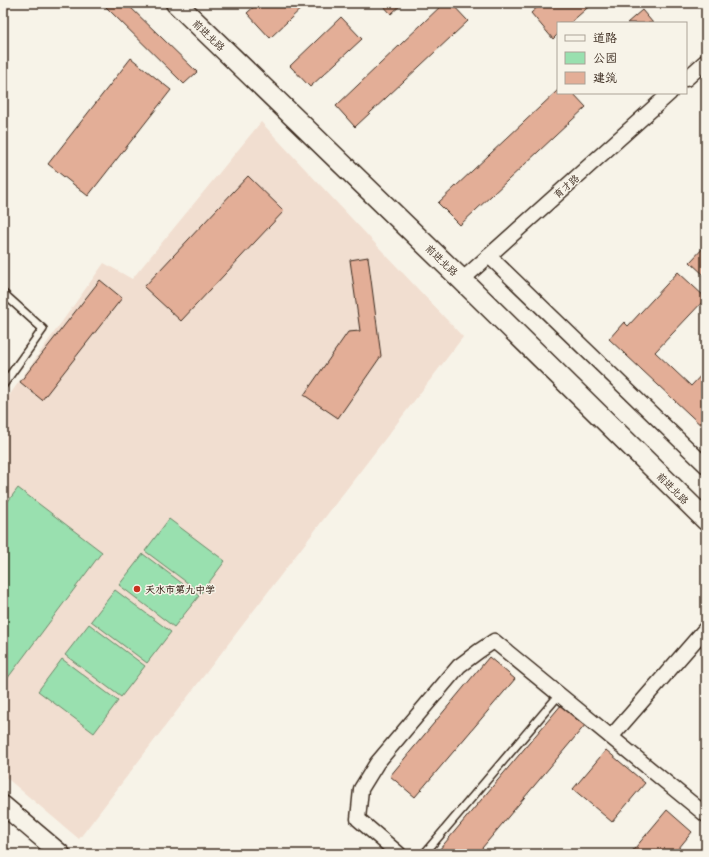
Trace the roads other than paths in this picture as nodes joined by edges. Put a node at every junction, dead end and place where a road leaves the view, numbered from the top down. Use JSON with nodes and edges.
{"nodes":[{"id":1,"x":176,"y":3,"type":"edge"},
{"id":2,"x":706,"y":61,"type":"edge"},
{"id":3,"x":687,"y":78,"type":"edge"},
{"id":4,"x":669,"y":94,"type":"edge"},
{"id":5,"x":488,"y":256,"type":"junction"},
{"id":6,"x":462,"y":280,"type":"junction"},
{"id":7,"x":3,"y":293,"type":"edge"},
{"id":8,"x":3,"y":385,"type":"edge"},
{"id":9,"x":706,"y":466,"type":"edge"},
{"id":10,"x":706,"y":520,"type":"edge"},
{"id":11,"x":706,"y":628,"type":"edge"},
{"id":12,"x":559,"y":695,"type":"junction"},
{"id":13,"x":611,"y":737,"type":"junction"},
{"id":14,"x":3,"y":805,"type":"edge"},
{"id":15,"x":706,"y":815,"type":"edge"},
{"id":16,"x":61,"y":854,"type":"edge"},
{"id":17,"x":399,"y":854,"type":"edge"},
{"id":18,"x":424,"y":854,"type":"edge"}],
"edges":[{"from":1,"to":6,"type":"main road","name":"前进北路"},
{"from":2,"to":3,"type":"street"},
{"from":4,"to":5,"type":"street","name":"育才路"},
{"from":5,"to":6,"type":"street","name":"育才路"},
{"from":5,"to":9,"type":"street"},
{"from":6,"to":10,"type":"main road","name":"前进北路"},
{"from":7,"to":8,"type":"lane"},
{"from":11,"to":13,"type":"street"},
{"from":12,"to":13,"type":"street"},
{"from":12,"to":17,"type":"street"},
{"from":12,"to":18,"type":"lane"},
{"from":13,"to":15,"type":"street"},
{"from":14,"to":16,"type":"street"}]}
